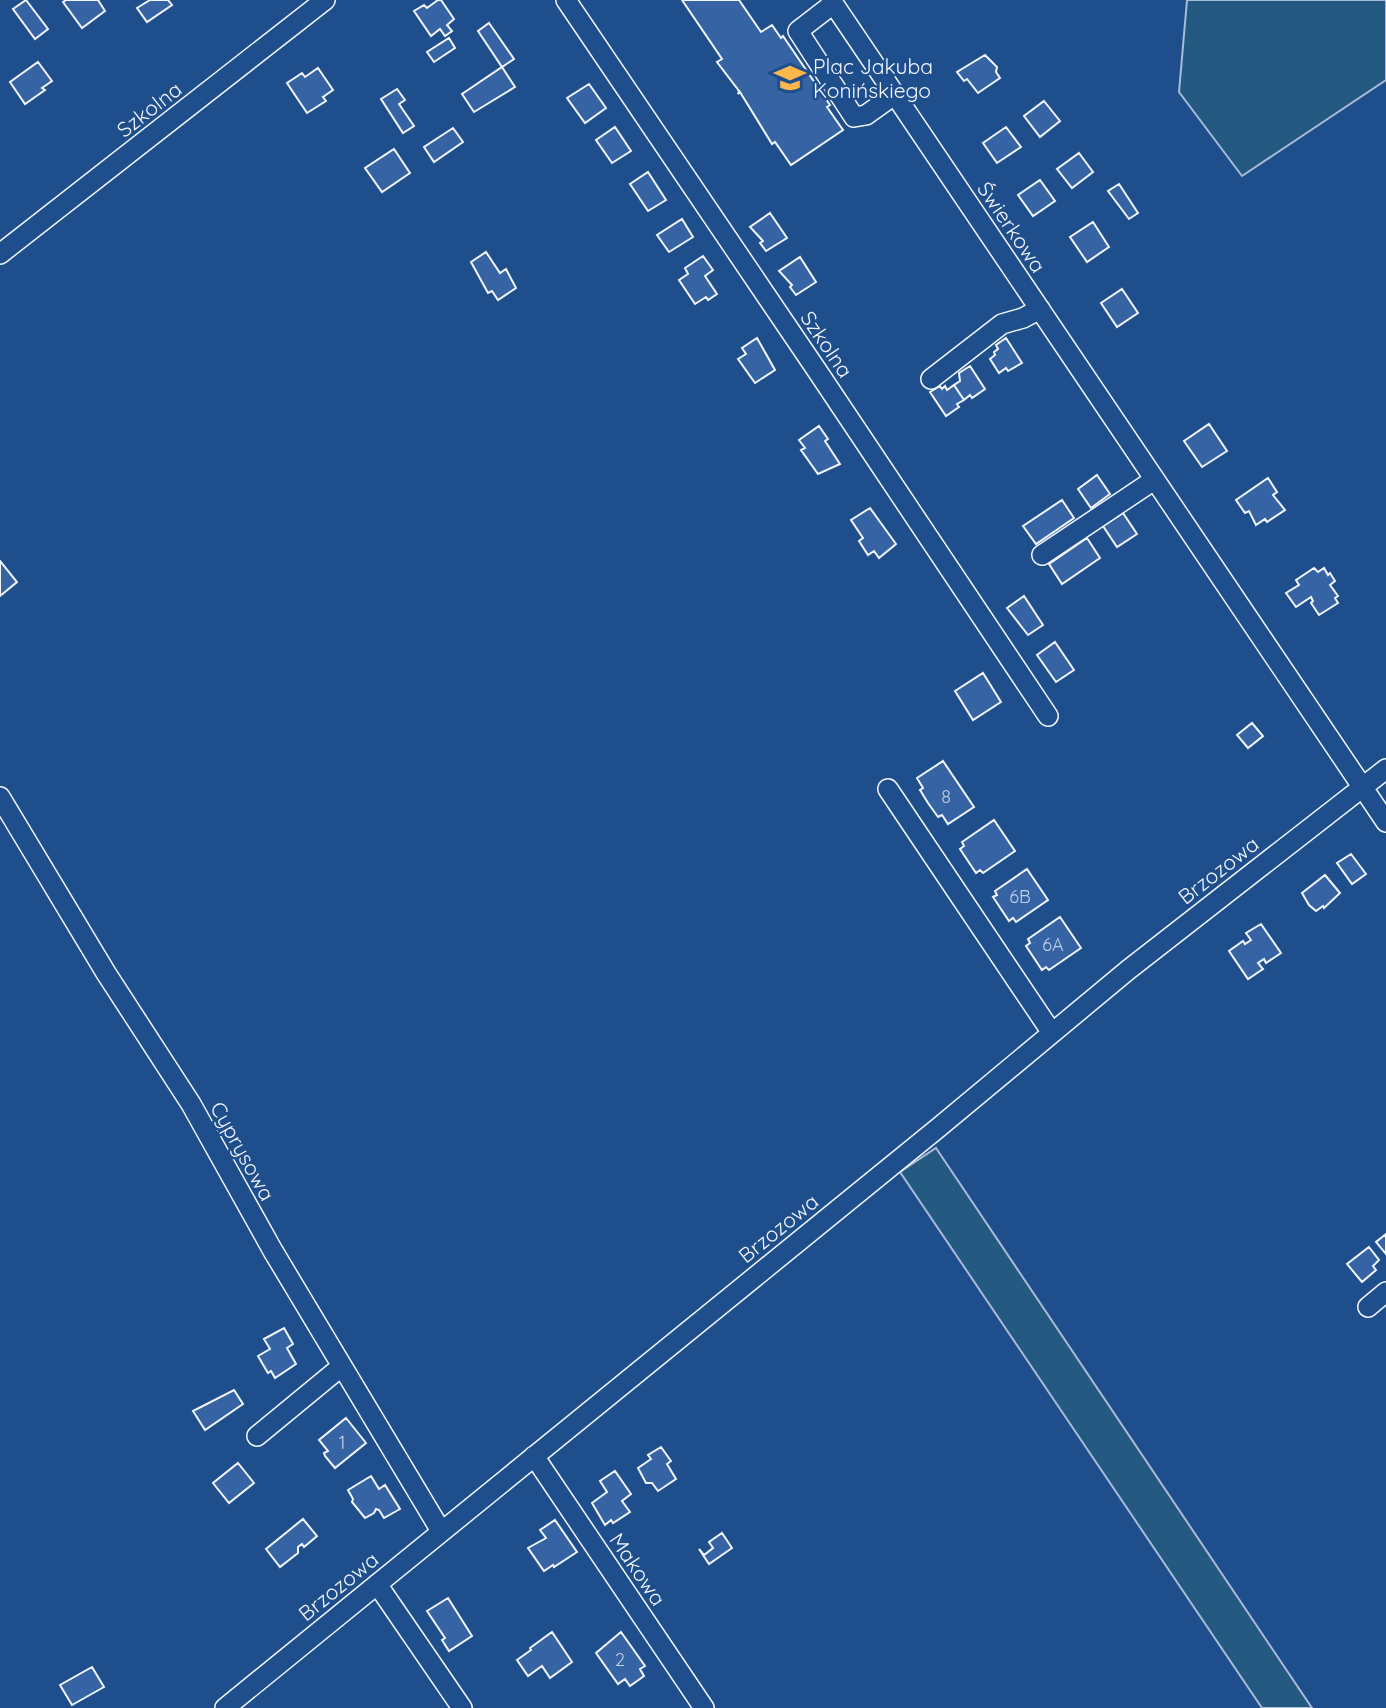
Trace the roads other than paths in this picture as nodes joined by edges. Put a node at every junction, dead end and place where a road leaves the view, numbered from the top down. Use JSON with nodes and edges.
{"nodes":[{"id":1,"x":326,"y":0,"type":"edge"},
{"id":2,"x":565,"y":0,"type":"edge"},
{"id":3,"x":832,"y":2,"type":"edge"},
{"id":4,"x":894,"y":95,"type":"junction"},
{"id":5,"x":0,"y":254,"type":"edge"},
{"id":6,"x":1040,"y":309,"type":"junction"},
{"id":7,"x":931,"y":379,"type":"dead end"},
{"id":8,"x":1154,"y":480,"type":"junction"},
{"id":9,"x":1042,"y":555,"type":"dead end"},
{"id":10,"x":1048,"y":716,"type":"dead end"},
{"id":11,"x":1386,"y":769,"type":"edge"},
{"id":12,"x":1362,"y":786,"type":"junction"},
{"id":13,"x":888,"y":789,"type":"dead end"},
{"id":14,"x":0,"y":797,"type":"edge"},
{"id":15,"x":1386,"y":822,"type":"edge"},
{"id":16,"x":1052,"y":1033,"type":"junction"},
{"id":17,"x":1386,"y":1292,"type":"edge"},
{"id":18,"x":1368,"y":1307,"type":"dead end"},
{"id":19,"x":342,"y":1366,"type":"junction"},
{"id":20,"x":257,"y":1436,"type":"dead end"},
{"id":21,"x":534,"y":1456,"type":"junction"},
{"id":22,"x":441,"y":1531,"type":"junction"},
{"id":23,"x":377,"y":1584,"type":"junction"},
{"id":24,"x":225,"y":1708,"type":"edge"},
{"id":25,"x":462,"y":1708,"type":"edge"},
{"id":26,"x":704,"y":1708,"type":"edge"}],
"edges":[{"from":1,"to":5,"type":"street","name":"Szkolna"},
{"from":2,"to":10,"type":"street","name":"Szkolna"},
{"from":3,"to":4,"type":"street","name":"Świerkowa"},
{"from":3,"to":4,"type":"street"},
{"from":4,"to":6,"type":"street","name":"Świerkowa"},
{"from":6,"to":7,"type":"street"},
{"from":6,"to":8,"type":"street","name":"Świerkowa"},
{"from":8,"to":9,"type":"street"},
{"from":8,"to":12,"type":"street","name":"Świerkowa"},
{"from":11,"to":12,"type":"street","name":"Brzozowa"},
{"from":12,"to":15,"type":"street","name":"Świerkowa"},
{"from":12,"to":16,"type":"street","name":"Brzozowa"},
{"from":13,"to":16,"type":"street"},
{"from":14,"to":19,"type":"street","name":"Cyprysowa"},
{"from":16,"to":21,"type":"street","name":"Brzozowa"},
{"from":17,"to":18,"type":"street"},
{"from":19,"to":20,"type":"street"},
{"from":19,"to":22,"type":"street","name":"Cyprysowa"},
{"from":21,"to":22,"type":"street","name":"Brzozowa"},
{"from":21,"to":26,"type":"street","name":"Makowa"},
{"from":22,"to":23,"type":"street","name":"Brzozowa"},
{"from":23,"to":24,"type":"street","name":"Brzozowa"},
{"from":23,"to":25,"type":"street"}]}
